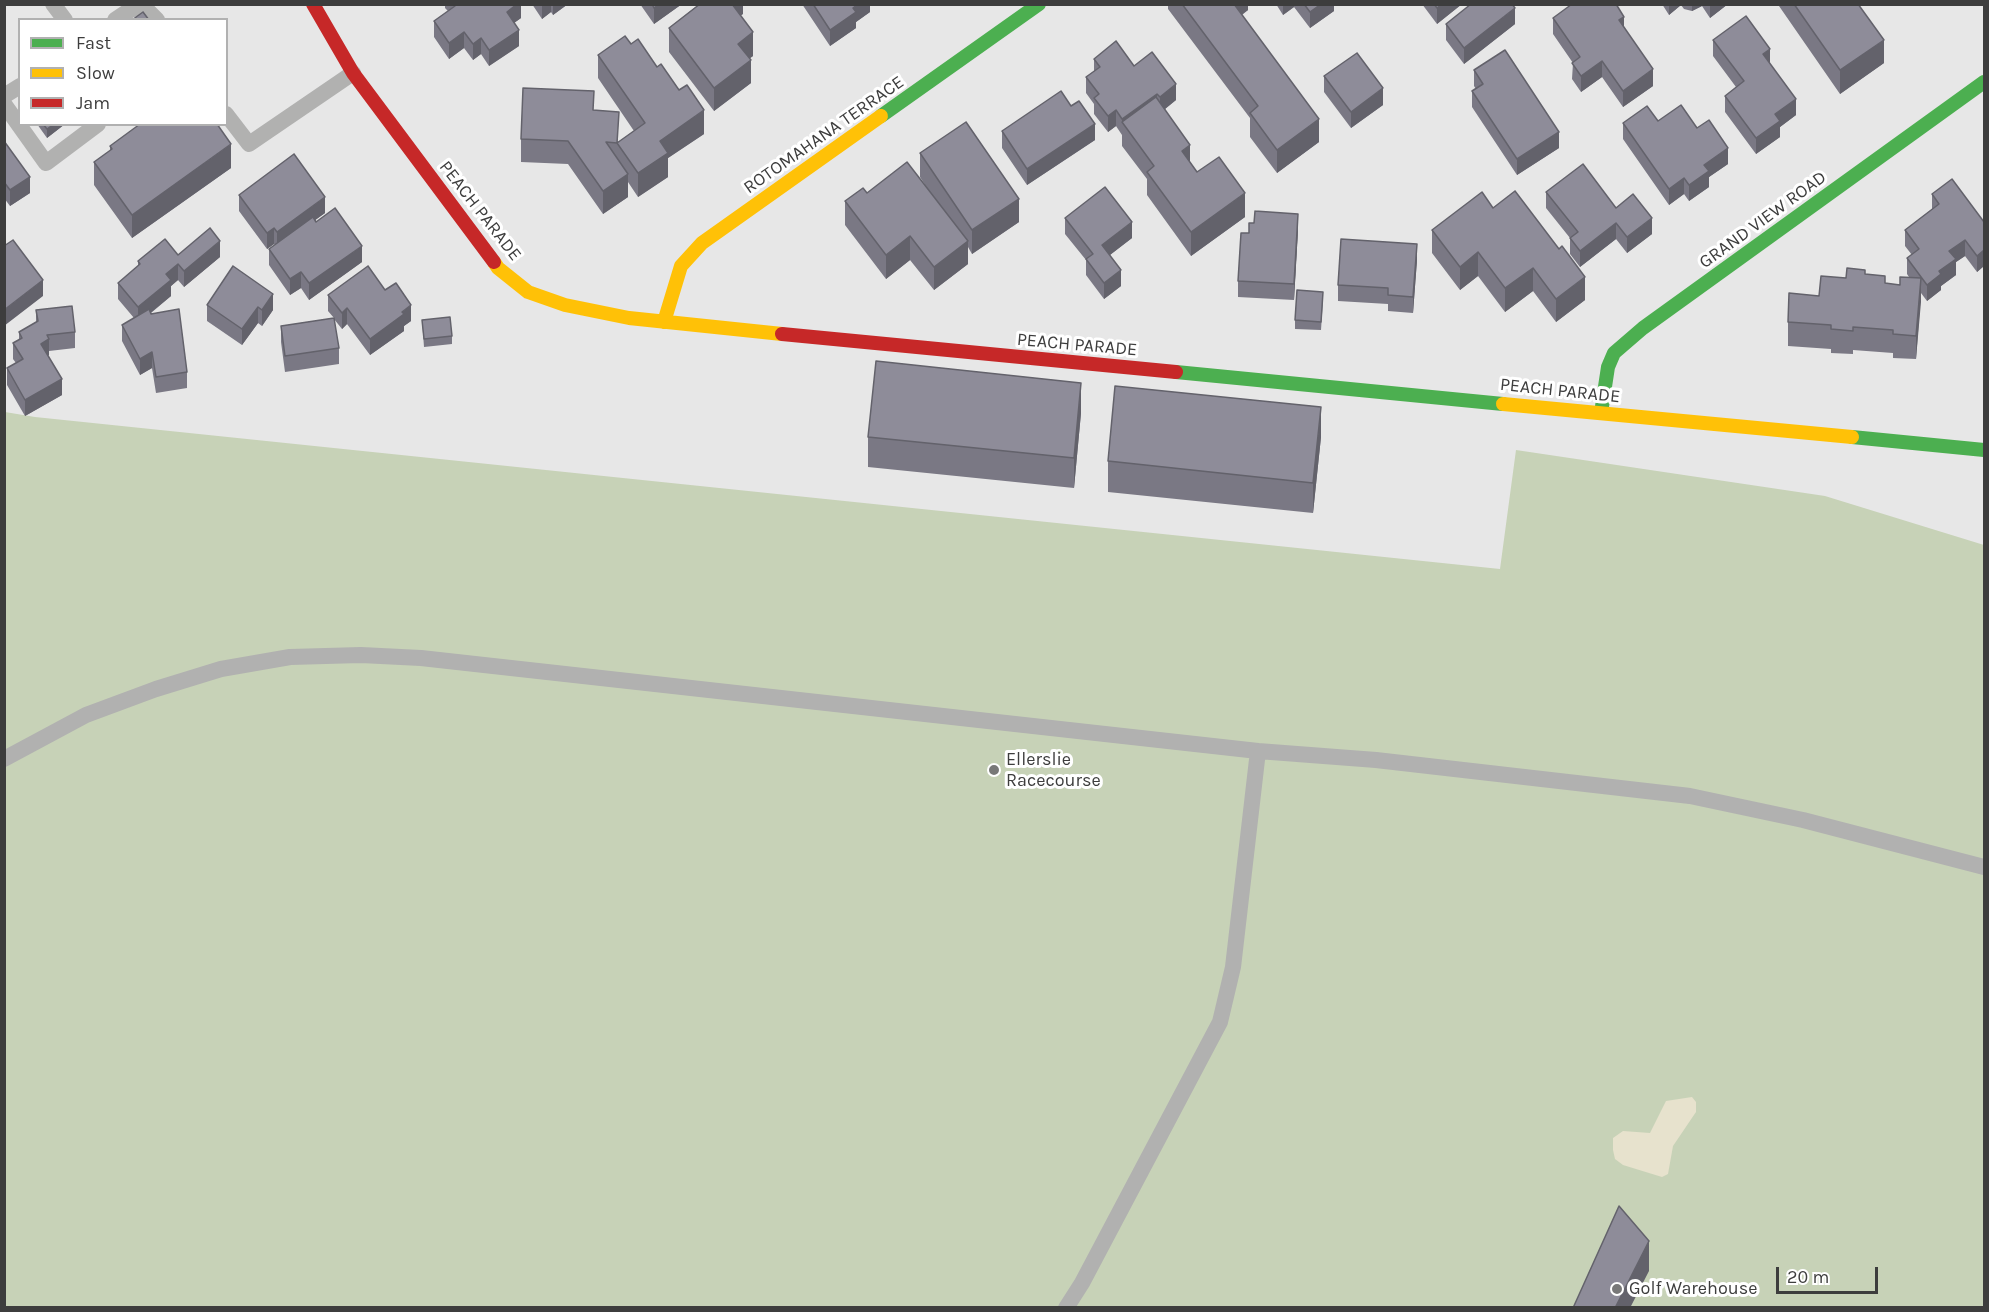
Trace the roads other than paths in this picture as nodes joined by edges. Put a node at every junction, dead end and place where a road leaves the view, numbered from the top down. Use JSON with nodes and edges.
{"nodes":[{"id":1,"x":53,"y":4,"type":"edge"},
{"id":2,"x":313,"y":4,"type":"edge"},
{"id":3,"x":1039,"y":4,"type":"edge"},
{"id":4,"x":63,"y":18,"type":"edge"},
{"id":5,"x":118,"y":18,"type":"edge"},
{"id":6,"x":155,"y":18,"type":"edge"},
{"id":7,"x":353,"y":73,"type":"junction"},
{"id":8,"x":1984,"y":82,"type":"edge"},
{"id":9,"x":18,"y":87,"type":"edge"},
{"id":10,"x":4,"y":96,"type":"edge"},
{"id":11,"x":4,"y":104,"type":"edge"},
{"id":12,"x":228,"y":117,"type":"edge"},
{"id":13,"x":18,"y":124,"type":"edge"},
{"id":14,"x":20,"y":126,"type":"edge"},
{"id":15,"x":95,"y":126,"type":"edge"},
{"id":16,"x":664,"y":322,"type":"junction"},
{"id":17,"x":1601,"y":414,"type":"junction"},
{"id":18,"x":1984,"y":450,"type":"edge"},
{"id":19,"x":1258,"y":751,"type":"junction"},
{"id":20,"x":4,"y":759,"type":"edge"},
{"id":21,"x":1984,"y":867,"type":"edge"},
{"id":22,"x":1066,"y":1308,"type":"edge"}],
"edges":[{"from":1,"to":4,"type":"lane"},
{"from":2,"to":7,"type":"main road","name":"PEACH PARADE"},
{"from":3,"to":16,"type":"main road","name":"ROTOMAHANA TERRACE"},
{"from":5,"to":6,"type":"lane"},
{"from":7,"to":12,"type":"lane"},
{"from":7,"to":16,"type":"main road","name":"PEACH PARADE"},
{"from":8,"to":17,"type":"main road","name":"GRAND VIEW ROAD"},
{"from":9,"to":10,"type":"lane"},
{"from":11,"to":13,"type":"lane"},
{"from":14,"to":15,"type":"lane"},
{"from":16,"to":17,"type":"main road","name":"PEACH PARADE"},
{"from":17,"to":18,"type":"main road","name":"PEACH PARADE"},
{"from":19,"to":20,"type":"lane"},
{"from":19,"to":21,"type":"lane"},
{"from":19,"to":22,"type":"lane"}]}
